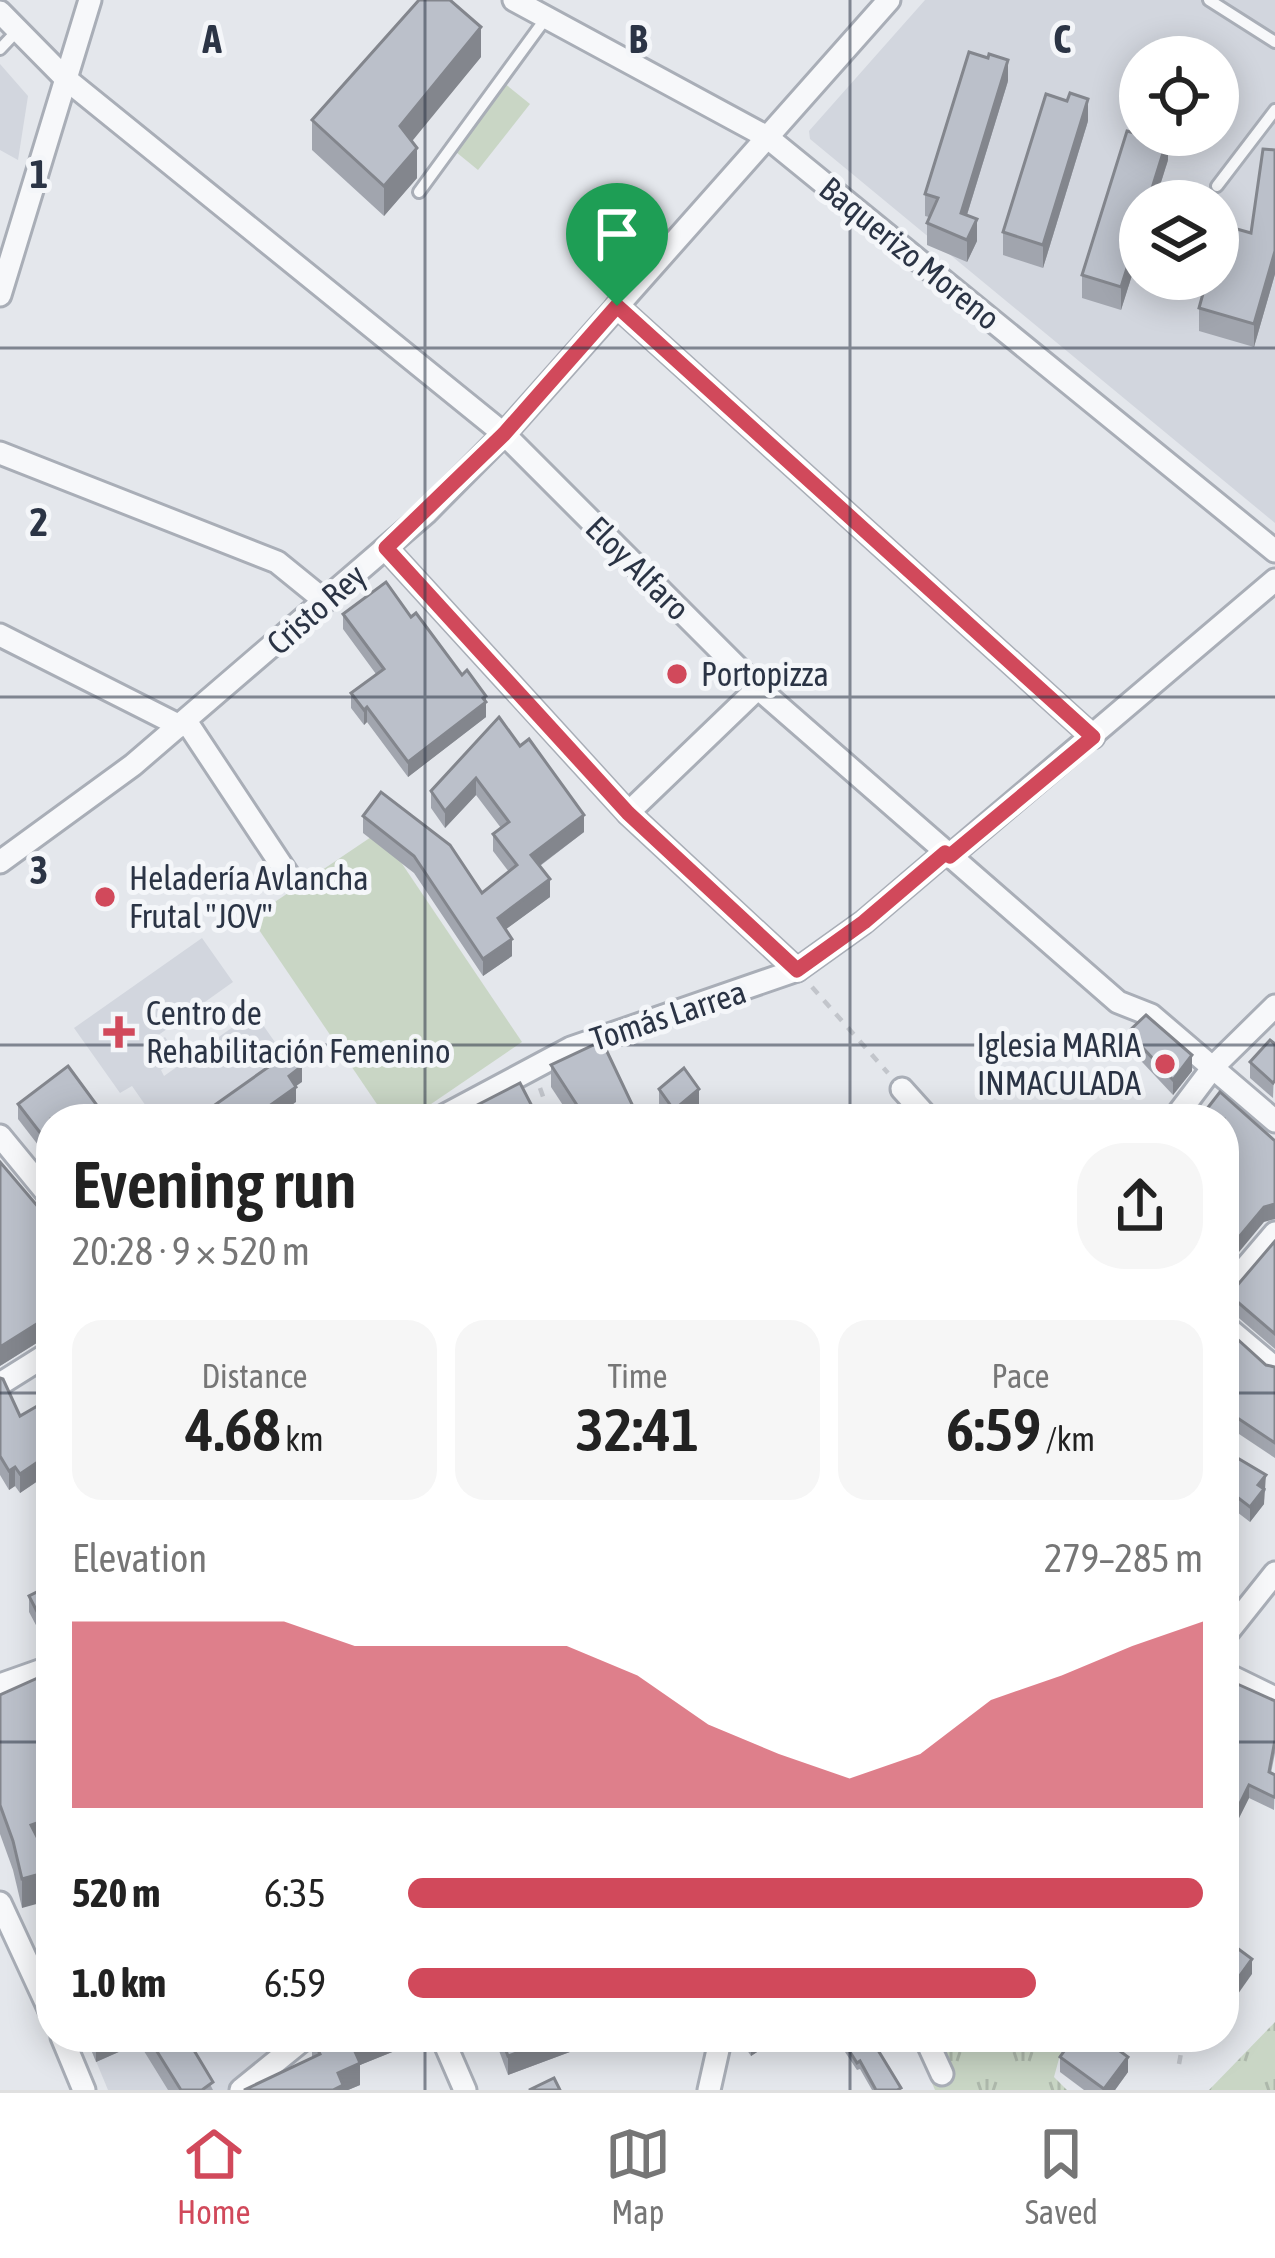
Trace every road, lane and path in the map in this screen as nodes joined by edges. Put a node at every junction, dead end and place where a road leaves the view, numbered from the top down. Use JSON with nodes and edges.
{"nodes":[{"id":1,"x":90,"y":0,"type":"edge"},
{"id":2,"x":889,"y":0,"type":"edge"},
{"id":3,"x":1209,"y":0,"type":"edge"},
{"id":4,"x":522,"y":2,"type":"edge"},
{"id":5,"x":0,"y":12,"type":"edge"},
{"id":6,"x":546,"y":18,"type":"junction"},
{"id":7,"x":18,"y":30,"type":"junction"},
{"id":8,"x":1275,"y":42,"type":"edge"},
{"id":9,"x":0,"y":49,"type":"edge"},
{"id":10,"x":66,"y":79,"type":"junction"},
{"id":11,"x":1275,"y":110,"type":"edge"},
{"id":12,"x":767,"y":137,"type":"junction"},
{"id":13,"x":1221,"y":180,"type":"edge"},
{"id":14,"x":419,"y":193,"type":"dead end"},
{"id":15,"x":0,"y":295,"type":"edge"},
{"id":16,"x":617,"y":306,"type":"junction"},
{"id":17,"x":504,"y":434,"type":"junction"},
{"id":18,"x":0,"y":453,"type":"edge"},
{"id":19,"x":386,"y":548,"type":"junction"},
{"id":20,"x":1275,"y":551,"type":"edge"},
{"id":21,"x":1275,"y":580,"type":"edge"},
{"id":22,"x":325,"y":601,"type":"junction"},
{"id":23,"x":0,"y":635,"type":"edge"},
{"id":24,"x":758,"y":688,"type":"junction"},
{"id":25,"x":183,"y":724,"type":"junction"},
{"id":26,"x":1093,"y":737,"type":"junction"},
{"id":27,"x":628,"y":813,"type":"junction"},
{"id":28,"x":948,"y":854,"type":"junction"},
{"id":29,"x":0,"y":862,"type":"edge"},
{"id":30,"x":288,"y":875,"type":"dead end"},
{"id":31,"x":797,"y":970,"type":"junction"},
{"id":32,"x":1275,"y":1006,"type":"edge"},
{"id":33,"x":532,"y":1066,"type":"junction"},
{"id":34,"x":1214,"y":1066,"type":"junction"},
{"id":35,"x":902,"y":1089,"type":"joint"},
{"id":36,"x":465,"y":1104,"type":"edge"},
{"id":37,"x":546,"y":1104,"type":"edge"},
{"id":38,"x":915,"y":1104,"type":"edge"},
{"id":39,"x":1185,"y":1104,"type":"edge"},
{"id":40,"x":1275,"y":1121,"type":"edge"},
{"id":41,"x":0,"y":1136,"type":"edge"},
{"id":42,"x":36,"y":1180,"type":"edge"},
{"id":43,"x":1275,"y":1233,"type":"edge"},
{"id":44,"x":1239,"y":1275,"type":"edge"},
{"id":45,"x":1239,"y":1337,"type":"edge"},
{"id":46,"x":36,"y":1361,"type":"edge"},
{"id":47,"x":1275,"y":1368,"type":"edge"},
{"id":48,"x":0,"y":1384,"type":"edge"},
{"id":49,"x":1275,"y":1573,"type":"edge"},
{"id":50,"x":1239,"y":1618,"type":"edge"},
{"id":51,"x":36,"y":1672,"type":"edge"},
{"id":52,"x":1239,"y":1680,"type":"edge"},
{"id":53,"x":0,"y":1685,"type":"edge"},
{"id":54,"x":1275,"y":1698,"type":"edge"},
{"id":55,"x":0,"y":1903,"type":"edge"},
{"id":56,"x":36,"y":1981,"type":"edge"},
{"id":57,"x":68,"y":2052,"type":"edge"},
{"id":58,"x":288,"y":2052,"type":"edge"},
{"id":59,"x":449,"y":2052,"type":"edge"},
{"id":60,"x":717,"y":2052,"type":"edge"},
{"id":61,"x":932,"y":2052,"type":"edge"},
{"id":62,"x":1181,"y":2052,"type":"edge"},
{"id":63,"x":1179,"y":2064,"type":"dead end"},
{"id":64,"x":942,"y":2074,"type":"dead end"},
{"id":65,"x":83,"y":2090,"type":"edge"},
{"id":66,"x":242,"y":2090,"type":"edge"},
{"id":67,"x":465,"y":2090,"type":"edge"},
{"id":68,"x":709,"y":2090,"type":"edge"}],
"edges":[{"from":1,"to":10,"type":"street"},
{"from":2,"to":12,"type":"street","name":"Cristo Rey"},
{"from":3,"to":8,"type":"lane"},
{"from":4,"to":6,"type":"street","name":"Baquerizo Moreno"},
{"from":5,"to":7,"type":"street","name":"Eloy Alfaro"},
{"from":6,"to":12,"type":"street","name":"Baquerizo Moreno"},
{"from":6,"to":14,"type":"lane"},
{"from":7,"to":9,"type":"lane"},
{"from":7,"to":10,"type":"street","name":"Eloy Alfaro"},
{"from":10,"to":15,"type":"street"},
{"from":10,"to":17,"type":"street","name":"Eloy Alfaro"},
{"from":11,"to":13,"type":"lane"},
{"from":12,"to":16,"type":"street","name":"Cristo Rey"},
{"from":12,"to":20,"type":"street","name":"Baquerizo Moreno"},
{"from":16,"to":17,"type":"street","name":"Cristo Rey"},
{"from":16,"to":26,"type":"street"},
{"from":17,"to":19,"type":"street","name":"Cristo Rey"},
{"from":17,"to":24,"type":"street","name":"Eloy Alfaro"},
{"from":18,"to":22,"type":"street"},
{"from":19,"to":22,"type":"street","name":"Cristo Rey"},
{"from":19,"to":27,"type":"street"},
{"from":21,"to":26,"type":"street","name":"Tomás Larrea"},
{"from":22,"to":25,"type":"street","name":"Cristo Rey"},
{"from":23,"to":25,"type":"street"},
{"from":24,"to":27,"type":"street"},
{"from":24,"to":28,"type":"street","name":"Eloy Alfaro"},
{"from":25,"to":29,"type":"street","name":"Cristo Rey"},
{"from":25,"to":30,"type":"street"},
{"from":26,"to":28,"type":"street","name":"Tomás Larrea"},
{"from":27,"to":31,"type":"street"},
{"from":28,"to":31,"type":"street","name":"Tomás Larrea"},
{"from":28,"to":34,"type":"street","name":"Eloy Alfaro"},
{"from":31,"to":33,"type":"street","name":"Tomás Larrea"},
{"from":31,"to":35,"type":"path"},
{"from":32,"to":34,"type":"street"},
{"from":33,"to":36,"type":"street","name":"Tomás Larrea"},
{"from":33,"to":37,"type":"path"},
{"from":34,"to":39,"type":"street"},
{"from":34,"to":40,"type":"street","name":"Eloy Alfaro"},
{"from":35,"to":38,"type":"street"},
{"from":41,"to":42,"type":"street"},
{"from":43,"to":44,"type":"street"},
{"from":45,"to":47,"type":"street"},
{"from":46,"to":48,"type":"street"},
{"from":49,"to":50,"type":"street"},
{"from":51,"to":53,"type":"street"},
{"from":52,"to":54,"type":"street"},
{"from":55,"to":56,"type":"street"},
{"from":57,"to":65,"type":"street"},
{"from":58,"to":66,"type":"street"},
{"from":59,"to":67,"type":"street"},
{"from":60,"to":68,"type":"street"},
{"from":61,"to":64,"type":"street"},
{"from":62,"to":63,"type":"path"}]}
